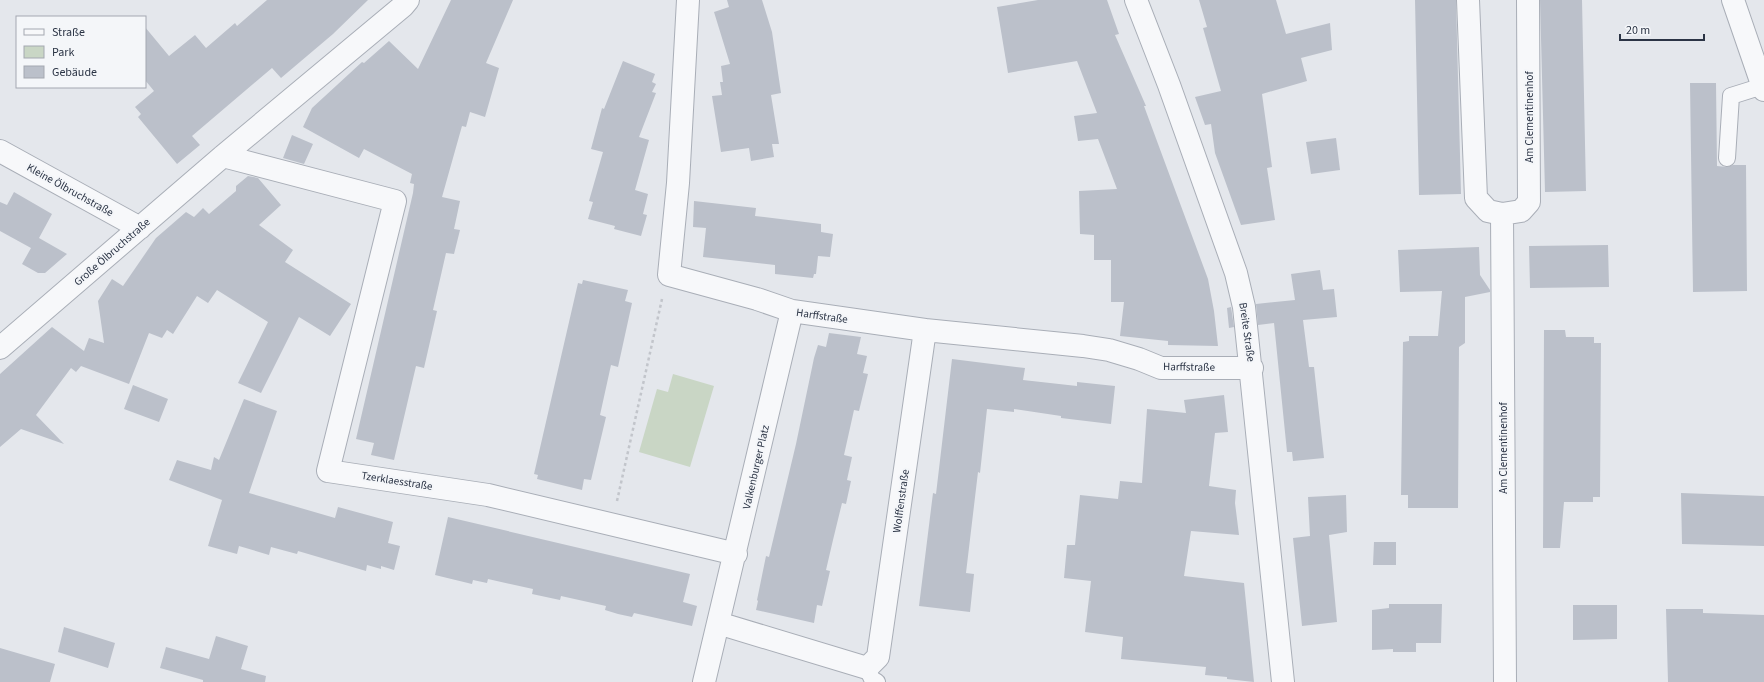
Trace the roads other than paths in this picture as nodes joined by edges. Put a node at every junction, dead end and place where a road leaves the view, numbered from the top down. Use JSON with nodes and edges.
{"nodes":[{"id":1,"x":408,"y":0,"type":"edge"},
{"id":2,"x":688,"y":0,"type":"edge"},
{"id":3,"x":1136,"y":0,"type":"edge"},
{"id":4,"x":1468,"y":0,"type":"edge"},
{"id":5,"x":1528,"y":0,"type":"edge"},
{"id":6,"x":1733,"y":0,"type":"edge"},
{"id":7,"x":1763,"y":88,"type":"edge"},
{"id":8,"x":0,"y":151,"type":"edge"},
{"id":9,"x":224,"y":156,"type":"junction"},
{"id":10,"x":1727,"y":158,"type":"dead end"},
{"id":11,"x":1502,"y":214,"type":"junction"},
{"id":12,"x":140,"y":228,"type":"junction"},
{"id":13,"x":792,"y":311,"type":"junction"},
{"id":14,"x":925,"y":330,"type":"junction"},
{"id":15,"x":0,"y":348,"type":"edge"},
{"id":16,"x":1252,"y":368,"type":"junction"},
{"id":17,"x":736,"y":554,"type":"junction"},
{"id":18,"x":718,"y":623,"type":"junction"},
{"id":19,"x":872,"y":675,"type":"edge"},
{"id":20,"x":704,"y":682,"type":"edge"},
{"id":21,"x":1283,"y":682,"type":"edge"},
{"id":22,"x":1505,"y":682,"type":"edge"}],
"edges":[{"from":1,"to":9,"type":"street","name":"Große Ölbruchstraße"},
{"from":2,"to":13,"type":"street","name":"Harffstraße"},
{"from":3,"to":16,"type":"street","name":"Breite Straße"},
{"from":4,"to":11,"type":"street"},
{"from":5,"to":11,"type":"street","name":"Am Clementinenhof"},
{"from":6,"to":7,"type":"street"},
{"from":7,"to":10,"type":"lane"},
{"from":8,"to":12,"type":"street","name":"Kleine Ölbruchstraße"},
{"from":9,"to":12,"type":"street","name":"Große Ölbruchstraße"},
{"from":9,"to":17,"type":"street","name":"Tzerklaesstraße"},
{"from":11,"to":22,"type":"street","name":"Am Clementinenhof"},
{"from":12,"to":15,"type":"street","name":"Große Ölbruchstraße"},
{"from":13,"to":14,"type":"street","name":"Harffstraße"},
{"from":13,"to":17,"type":"street","name":"Valkenburger Platz"},
{"from":14,"to":16,"type":"street","name":"Harffstraße"},
{"from":14,"to":19,"type":"street","name":"Wolffenstraße"},
{"from":16,"to":21,"type":"street","name":"Breite Straße"},
{"from":17,"to":18,"type":"street","name":"Valkenburger Platz"},
{"from":18,"to":19,"type":"street","name":"Wolffenstraße"},
{"from":18,"to":20,"type":"street","name":"Valkenburger Platz"}]}
